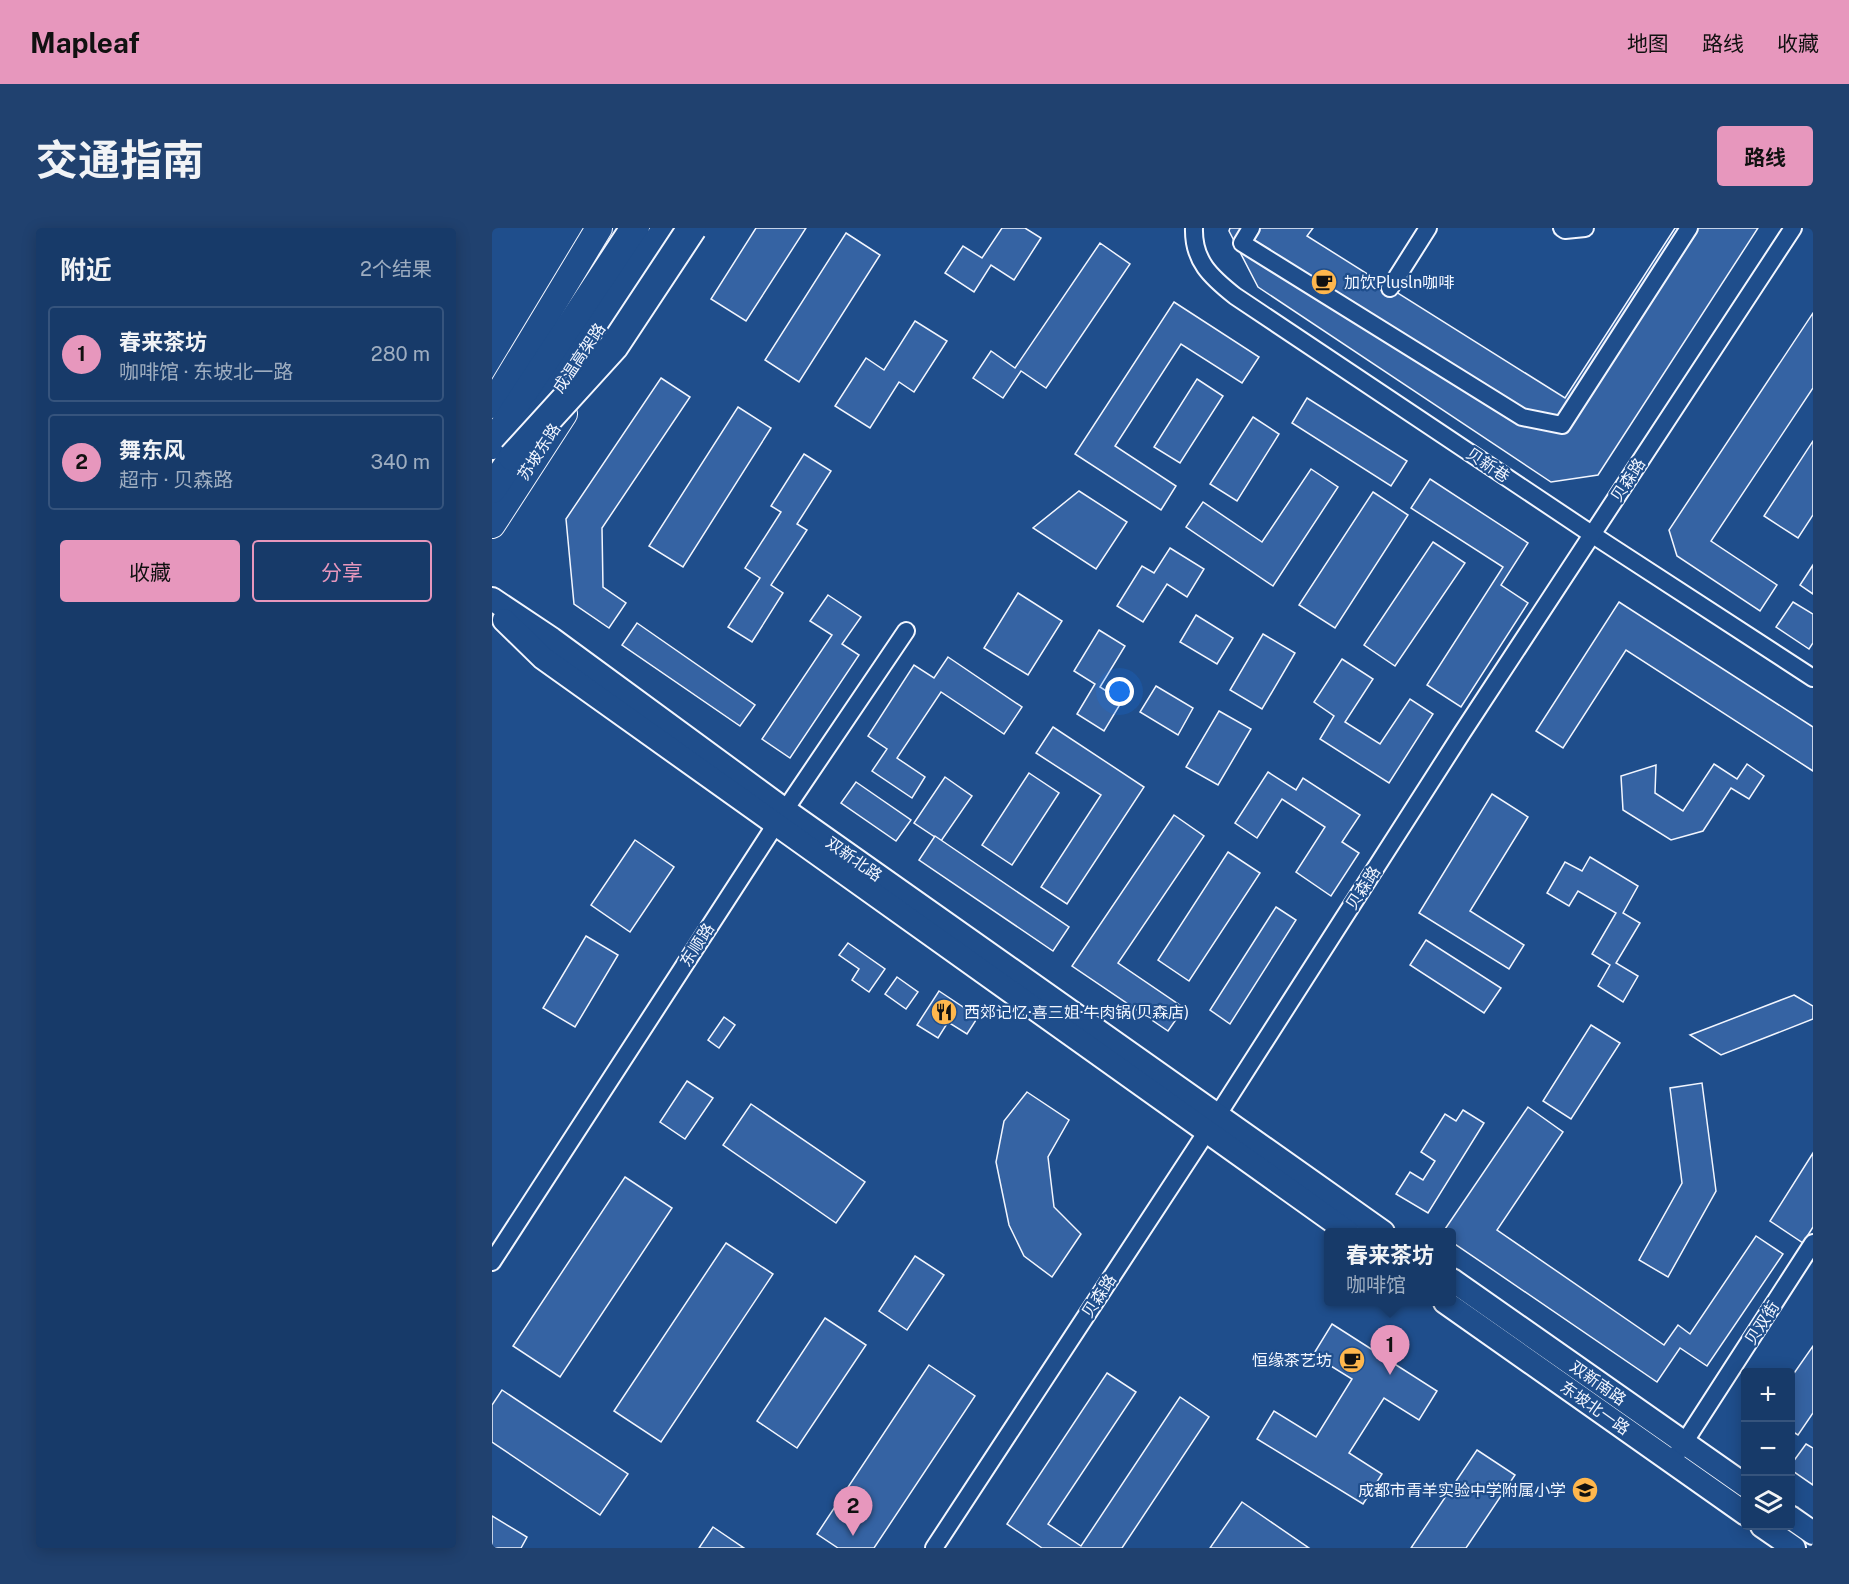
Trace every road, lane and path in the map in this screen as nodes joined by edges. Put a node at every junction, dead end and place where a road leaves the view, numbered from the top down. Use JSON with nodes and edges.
{"nodes":[{"id":1,"x":599,"y":228,"type":"edge"},
{"id":2,"x":612,"y":228,"type":"edge"},
{"id":3,"x":635,"y":228,"type":"edge"},
{"id":4,"x":667,"y":228,"type":"edge"},
{"id":5,"x":684,"y":228,"type":"edge"},
{"id":6,"x":692,"y":228,"type":"edge"},
{"id":7,"x":1194,"y":228,"type":"edge"},
{"id":8,"x":1251,"y":228,"type":"edge"},
{"id":9,"x":1428,"y":228,"type":"edge"},
{"id":10,"x":1562,"y":228,"type":"edge"},
{"id":11,"x":1585,"y":228,"type":"edge"},
{"id":12,"x":1689,"y":228,"type":"edge"},
{"id":13,"x":1793,"y":228,"type":"edge"},
{"id":14,"x":1390,"y":288,"type":"dead end"},
{"id":15,"x":528,"y":390,"type":"junction"},
{"id":16,"x":492,"y":405,"type":"edge"},
{"id":17,"x":502,"y":451,"type":"edge"},
{"id":18,"x":492,"y":489,"type":"edge"},
{"id":19,"x":492,"y":525,"type":"edge"},
{"id":20,"x":1593,"y":535,"type":"junction"},
{"id":21,"x":492,"y":599,"type":"edge"},
{"id":22,"x":492,"y":608,"type":"edge"},
{"id":23,"x":906,"y":631,"type":"dead end"},
{"id":24,"x":1813,"y":678,"type":"edge"},
{"id":25,"x":780,"y":817,"type":"junction"},
{"id":26,"x":1212,"y":1124,"type":"junction"},
{"id":27,"x":1342,"y":1228,"type":"edge"},
{"id":28,"x":1375,"y":1228,"type":"edge"},
{"id":29,"x":1813,"y":1243,"type":"edge"},
{"id":30,"x":492,"y":1262,"type":"edge"},
{"id":31,"x":1456,"y":1283,"type":"edge"},
{"id":32,"x":1451,"y":1306,"type":"edge"},
{"id":33,"x":1684,"y":1443,"type":"junction"},
{"id":34,"x":1671,"y":1463,"type":"junction"},
{"id":35,"x":1741,"y":1483,"type":"edge"},
{"id":36,"x":1741,"y":1511,"type":"edge"},
{"id":37,"x":1795,"y":1520,"type":"edge"},
{"id":38,"x":1768,"y":1530,"type":"edge"},
{"id":39,"x":1813,"y":1533,"type":"edge"},
{"id":40,"x":934,"y":1548,"type":"edge"},
{"id":41,"x":1794,"y":1548,"type":"edge"}],
"edges":[{"from":1,"to":16,"type":"main road"},
{"from":2,"to":15,"type":"highway"},
{"from":3,"to":15,"type":"highway","name":"成温高架路"},
{"from":4,"to":17,"type":"highway","name":"成温高架路","bridge":true},
{"from":5,"to":19,"type":"main road","name":"苏坡东路"},
{"from":6,"to":17,"type":"highway","bridge":true},
{"from":7,"to":20,"type":"street","name":"贝新巷"},
{"from":8,"to":12,"type":"street"},
{"from":9,"to":14,"type":"street"},
{"from":10,"to":11,"type":"street"},
{"from":13,"to":20,"type":"street","name":"贝森路"},
{"from":15,"to":17,"type":"highway","name":"成温高架路"},
{"from":17,"to":18,"type":"highway","name":"成温高架路"},
{"from":20,"to":24,"type":"street","name":"贝新巷"},
{"from":20,"to":26,"type":"street","name":"贝森路"},
{"from":21,"to":25,"type":"street","name":"双新北路"},
{"from":22,"to":25,"type":"street","name":"双新北路"},
{"from":23,"to":25,"type":"street","name":"东顺路"},
{"from":25,"to":26,"type":"street","name":"双新北路"},
{"from":25,"to":30,"type":"street","name":"东顺路"},
{"from":26,"to":27,"type":"street"},
{"from":26,"to":28,"type":"street"},
{"from":26,"to":40,"type":"street","name":"贝森路"},
{"from":29,"to":33,"type":"street","name":"贝双街"},
{"from":31,"to":33,"type":"street","name":"双新南路"},
{"from":32,"to":34,"type":"street","name":"东坡北一路"},
{"from":33,"to":34,"type":"street","name":"贝双街"},
{"from":33,"to":35,"type":"street","name":"双新南路"},
{"from":34,"to":36,"type":"street","name":"东坡北一路"},
{"from":37,"to":39,"type":"street"},
{"from":38,"to":41,"type":"street"}]}
